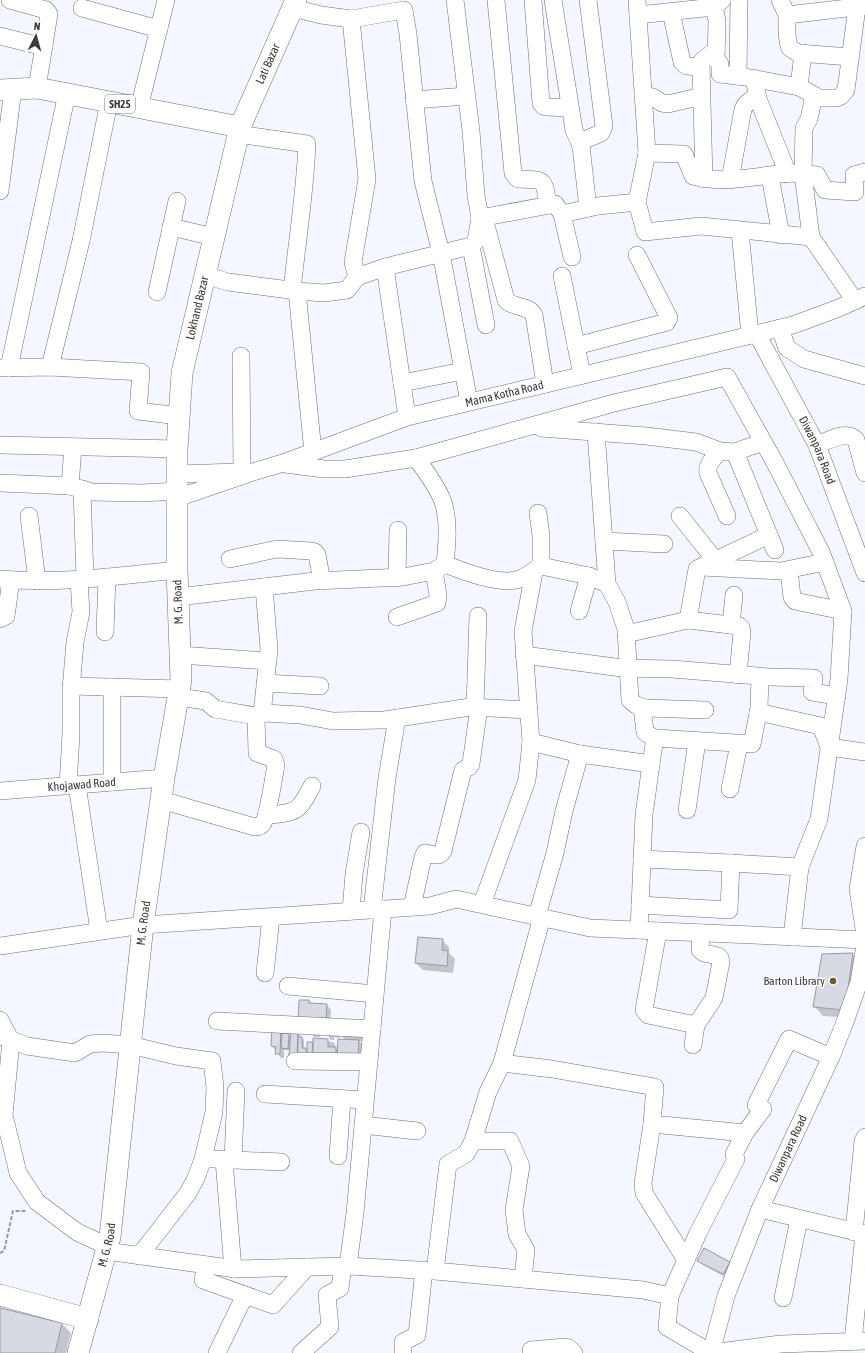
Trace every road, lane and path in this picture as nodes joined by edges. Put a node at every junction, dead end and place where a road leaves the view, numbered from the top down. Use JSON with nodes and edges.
{"nodes":[{"id":1,"x":10,"y":0,"type":"edge"},
{"id":2,"x":166,"y":0,"type":"edge"},
{"id":3,"x":455,"y":0,"type":"edge"},
{"id":4,"x":496,"y":0,"type":"edge"},
{"id":5,"x":533,"y":0,"type":"edge"},
{"id":6,"x":553,"y":0,"type":"edge"},
{"id":7,"x":588,"y":0,"type":"edge"},
{"id":8,"x":739,"y":0,"type":"edge"},
{"id":9,"x":294,"y":4,"type":"edge"},
{"id":10,"x":718,"y":4,"type":"edge"},
{"id":11,"x":405,"y":5,"type":"edge"},
{"id":12,"x":805,"y":6,"type":"edge"},
{"id":13,"x":861,"y":6,"type":"edge"},
{"id":14,"x":637,"y":7,"type":"edge"},
{"id":15,"x":784,"y":7,"type":"edge"},
{"id":16,"x":82,"y":8,"type":"dead end"},
{"id":17,"x":674,"y":8,"type":"edge"},
{"id":18,"x":351,"y":19,"type":"junction"},
{"id":19,"x":159,"y":29,"type":"junction"},
{"id":20,"x":0,"y":36,"type":"edge"},
{"id":21,"x":44,"y":47,"type":"junction"},
{"id":22,"x":716,"y":50,"type":"junction"},
{"id":23,"x":803,"y":53,"type":"junction"},
{"id":24,"x":850,"y":57,"type":"junction"},
{"id":25,"x":701,"y":67,"type":"junction"},
{"id":26,"x":746,"y":77,"type":"junction"},
{"id":27,"x":799,"y":87,"type":"junction"},
{"id":28,"x":37,"y":88,"type":"junction"},
{"id":29,"x":6,"y":90,"type":"edge"},
{"id":30,"x":67,"y":93,"type":"junction"},
{"id":31,"x":643,"y":94,"type":"junction"},
{"id":32,"x":757,"y":95,"type":"junction"},
{"id":33,"x":466,"y":96,"type":"junction"},
{"id":34,"x":702,"y":96,"type":"junction"},
{"id":35,"x":813,"y":98,"type":"junction"},
{"id":36,"x":414,"y":100,"type":"junction"},
{"id":37,"x":109,"y":102,"type":"junction"},
{"id":38,"x":139,"y":108,"type":"junction"},
{"id":39,"x":570,"y":108,"type":"junction"},
{"id":40,"x":239,"y":131,"type":"junction"},
{"id":41,"x":580,"y":142,"type":"junction"},
{"id":42,"x":647,"y":153,"type":"junction"},
{"id":43,"x":865,"y":172,"type":"edge"},
{"id":44,"x":796,"y":174,"type":"junction"},
{"id":45,"x":770,"y":176,"type":"junction"},
{"id":46,"x":704,"y":179,"type":"junction"},
{"id":47,"x":730,"y":180,"type":"junction"},
{"id":48,"x":0,"y":191,"type":"edge"},
{"id":49,"x":177,"y":201,"type":"dead end"},
{"id":50,"x":636,"y":202,"type":"junction"},
{"id":51,"x":588,"y":208,"type":"junction"},
{"id":52,"x":555,"y":210,"type":"junction"},
{"id":53,"x":482,"y":218,"type":"junction"},
{"id":54,"x":171,"y":227,"type":"junction"},
{"id":55,"x":740,"y":231,"type":"junction"},
{"id":56,"x":781,"y":235,"type":"junction"},
{"id":57,"x":214,"y":237,"type":"junction"},
{"id":58,"x":811,"y":237,"type":"junction"},
{"id":59,"x":470,"y":246,"type":"junction"},
{"id":60,"x":441,"y":253,"type":"junction"},
{"id":61,"x":637,"y":255,"type":"dead end"},
{"id":62,"x":572,"y":257,"type":"dead end"},
{"id":63,"x":385,"y":267,"type":"junction"},
{"id":64,"x":205,"y":275,"type":"junction"},
{"id":65,"x":562,"y":276,"type":"dead end"},
{"id":66,"x":358,"y":277,"type":"junction"},
{"id":67,"x":294,"y":291,"type":"junction"},
{"id":68,"x":157,"y":292,"type":"dead end"},
{"id":69,"x":860,"y":298,"type":"edge"},
{"id":70,"x":486,"y":325,"type":"dead end"},
{"id":71,"x":780,"y":328,"type":"junction"},
{"id":72,"x":754,"y":334,"type":"junction"},
{"id":73,"x":576,"y":346,"type":"junction"},
{"id":74,"x":241,"y":356,"type":"dead end"},
{"id":75,"x":50,"y":367,"type":"junction"},
{"id":76,"x":4,"y":368,"type":"edge"},
{"id":77,"x":463,"y":372,"type":"junction"},
{"id":78,"x":582,"y":375,"type":"junction"},
{"id":79,"x":865,"y":376,"type":"edge"},
{"id":80,"x":402,"y":382,"type":"junction"},
{"id":81,"x":545,"y":384,"type":"junction"},
{"id":82,"x":469,"y":402,"type":"junction"},
{"id":83,"x":179,"y":416,"type":"junction"},
{"id":84,"x":407,"y":417,"type":"junction"},
{"id":85,"x":528,"y":427,"type":"junction"},
{"id":86,"x":596,"y":432,"type":"junction"},
{"id":87,"x":764,"y":442,"type":"junction"},
{"id":88,"x":0,"y":445,"type":"edge"},
{"id":89,"x":817,"y":445,"type":"junction"},
{"id":90,"x":73,"y":447,"type":"junction"},
{"id":91,"x":177,"y":449,"type":"junction"},
{"id":92,"x":727,"y":451,"type":"junction"},
{"id":93,"x":313,"y":452,"type":"junction"},
{"id":94,"x":416,"y":458,"type":"junction"},
{"id":95,"x":283,"y":464,"type":"junction"},
{"id":96,"x":249,"y":471,"type":"junction"},
{"id":97,"x":865,"y":473,"type":"edge"},
{"id":98,"x":0,"y":483,"type":"edge"},
{"id":99,"x":76,"y":487,"type":"junction"},
{"id":100,"x":177,"y":487,"type":"junction"},
{"id":101,"x":538,"y":513,"type":"dead end"},
{"id":102,"x":29,"y":516,"type":"dead end"},
{"id":103,"x":680,"y":516,"type":"dead end"},
{"id":104,"x":727,"y":516,"type":"dead end"},
{"id":105,"x":398,"y":530,"type":"dead end"},
{"id":106,"x":604,"y":541,"type":"junction"},
{"id":107,"x":664,"y":544,"type":"dead end"},
{"id":108,"x":230,"y":558,"type":"dead end"},
{"id":109,"x":716,"y":560,"type":"junction"},
{"id":110,"x":825,"y":562,"type":"junction"},
{"id":111,"x":439,"y":567,"type":"junction"},
{"id":112,"x":700,"y":567,"type":"junction"},
{"id":113,"x":537,"y":569,"type":"junction"},
{"id":114,"x":177,"y":570,"type":"junction"},
{"id":115,"x":789,"y":570,"type":"junction"},
{"id":116,"x":865,"y":573,"type":"edge"},
{"id":117,"x":589,"y":576,"type":"junction"},
{"id":118,"x":107,"y":577,"type":"junction"},
{"id":119,"x":397,"y":578,"type":"junction"},
{"id":120,"x":6,"y":579,"type":"edge"},
{"id":121,"x":82,"y":580,"type":"junction"},
{"id":122,"x":37,"y":581,"type":"junction"},
{"id":123,"x":322,"y":581,"type":"junction"},
{"id":124,"x":607,"y":584,"type":"junction"},
{"id":125,"x":264,"y":587,"type":"junction"},
{"id":126,"x":734,"y":595,"type":"dead end"},
{"id":127,"x":178,"y":597,"type":"junction"},
{"id":128,"x":843,"y":610,"type":"junction"},
{"id":129,"x":580,"y":611,"type":"dead end"},
{"id":130,"x":478,"y":616,"type":"dead end"},
{"id":131,"x":396,"y":617,"type":"dead end"},
{"id":132,"x":0,"y":619,"type":"edge"},
{"id":133,"x":688,"y":620,"type":"junction"},
{"id":134,"x":731,"y":625,"type":"junction"},
{"id":135,"x":105,"y":632,"type":"dead end"},
{"id":136,"x":626,"y":634,"type":"junction"},
{"id":137,"x":524,"y":655,"type":"junction"},
{"id":138,"x":180,"y":656,"type":"junction"},
{"id":139,"x":268,"y":661,"type":"junction"},
{"id":140,"x":627,"y":668,"type":"junction"},
{"id":141,"x":738,"y":675,"type":"junction"},
{"id":142,"x":760,"y":677,"type":"junction"},
{"id":143,"x":265,"y":683,"type":"junction"},
{"id":144,"x":71,"y":686,"type":"junction"},
{"id":145,"x":320,"y":686,"type":"dead end"},
{"id":146,"x":112,"y":687,"type":"junction"},
{"id":147,"x":179,"y":693,"type":"junction"},
{"id":148,"x":837,"y":696,"type":"junction"},
{"id":149,"x":477,"y":707,"type":"junction"},
{"id":150,"x":642,"y":707,"type":"junction"},
{"id":151,"x":528,"y":710,"type":"junction"},
{"id":152,"x":705,"y":710,"type":"dead end"},
{"id":153,"x":758,"y":712,"type":"junction"},
{"id":154,"x":259,"y":715,"type":"junction"},
{"id":155,"x":398,"y":718,"type":"junction"},
{"id":156,"x":655,"y":738,"type":"junction"},
{"id":157,"x":697,"y":741,"type":"junction"},
{"id":158,"x":531,"y":742,"type":"junction"},
{"id":159,"x":739,"y":744,"type":"junction"},
{"id":160,"x":829,"y":747,"type":"junction"},
{"id":161,"x":865,"y":752,"type":"edge"},
{"id":162,"x":580,"y":754,"type":"junction"},
{"id":163,"x":651,"y":764,"type":"junction"},
{"id":164,"x":164,"y":778,"type":"junction"},
{"id":165,"x":112,"y":782,"type":"junction"},
{"id":166,"x":72,"y":785,"type":"junction"},
{"id":167,"x":312,"y":786,"type":"dead end"},
{"id":168,"x":730,"y":789,"type":"dead end"},
{"id":169,"x":0,"y":791,"type":"edge"},
{"id":170,"x":161,"y":800,"type":"junction"},
{"id":171,"x":687,"y":810,"type":"dead end"},
{"id":172,"x":266,"y":816,"type":"junction"},
{"id":173,"x":361,"y":832,"type":"dead end"},
{"id":174,"x":865,"y":846,"type":"edge"},
{"id":175,"x":642,"y":859,"type":"junction"},
{"id":176,"x":731,"y":863,"type":"junction"},
{"id":177,"x":800,"y":867,"type":"junction"},
{"id":178,"x":861,"y":889,"type":"edge"},
{"id":179,"x":482,"y":904,"type":"junction"},
{"id":180,"x":640,"y":905,"type":"junction"},
{"id":181,"x":412,"y":907,"type":"junction"},
{"id":182,"x":378,"y":910,"type":"junction"},
{"id":183,"x":351,"y":912,"type":"junction"},
{"id":184,"x":272,"y":917,"type":"junction"},
{"id":185,"x":540,"y":917,"type":"junction"},
{"id":186,"x":143,"y":925,"type":"junction"},
{"id":187,"x":639,"y":930,"type":"junction"},
{"id":188,"x":99,"y":931,"type":"junction"},
{"id":189,"x":658,"y":931,"type":"junction"},
{"id":190,"x":701,"y":933,"type":"junction"},
{"id":191,"x":865,"y":935,"type":"edge"},
{"id":192,"x":792,"y":936,"type":"junction"},
{"id":193,"x":865,"y":940,"type":"edge"},
{"id":194,"x":865,"y":945,"type":"edge"},
{"id":195,"x":0,"y":946,"type":"edge"},
{"id":196,"x":863,"y":968,"type":"edge"},
{"id":197,"x":265,"y":973,"type":"dead end"},
{"id":198,"x":288,"y":986,"type":"dead end"},
{"id":199,"x":375,"y":994,"type":"junction"},
{"id":200,"x":0,"y":1020,"type":"edge"},
{"id":201,"x":217,"y":1021,"type":"dead end"},
{"id":202,"x":696,"y":1025,"type":"junction"},
{"id":203,"x":372,"y":1029,"type":"junction"},
{"id":204,"x":6,"y":1039,"type":"edge"},
{"id":205,"x":130,"y":1045,"type":"junction"},
{"id":206,"x":692,"y":1045,"type":"dead end"},
{"id":207,"x":831,"y":1057,"type":"junction"},
{"id":208,"x":295,"y":1061,"type":"dead end"},
{"id":209,"x":368,"y":1062,"type":"junction"},
{"id":210,"x":502,"y":1063,"type":"junction"},
{"id":211,"x":236,"y":1091,"type":"dead end"},
{"id":212,"x":266,"y":1094,"type":"dead end"},
{"id":213,"x":342,"y":1099,"type":"junction"},
{"id":214,"x":365,"y":1100,"type":"junction"},
{"id":215,"x":652,"y":1124,"type":"junction"},
{"id":216,"x":363,"y":1125,"type":"junction"},
{"id":217,"x":417,"y":1131,"type":"dead end"},
{"id":218,"x":745,"y":1133,"type":"junction"},
{"id":219,"x":865,"y":1137,"type":"edge"},
{"id":220,"x":472,"y":1141,"type":"junction"},
{"id":221,"x":338,"y":1156,"type":"dead end"},
{"id":222,"x":203,"y":1159,"type":"junction"},
{"id":223,"x":229,"y":1160,"type":"junction"},
{"id":224,"x":281,"y":1162,"type":"dead end"},
{"id":225,"x":37,"y":1202,"type":"junction"},
{"id":226,"x":760,"y":1209,"type":"junction"},
{"id":227,"x":799,"y":1219,"type":"junction"},
{"id":228,"x":861,"y":1233,"type":"edge"},
{"id":229,"x":107,"y":1249,"type":"junction"},
{"id":230,"x":0,"y":1253,"type":"edge"},
{"id":231,"x":139,"y":1256,"type":"junction"},
{"id":232,"x":686,"y":1260,"type":"junction"},
{"id":233,"x":206,"y":1265,"type":"junction"},
{"id":234,"x":345,"y":1266,"type":"junction"},
{"id":235,"x":307,"y":1267,"type":"junction"},
{"id":236,"x":233,"y":1268,"type":"junction"},
{"id":237,"x":429,"y":1271,"type":"junction"},
{"id":238,"x":523,"y":1279,"type":"junction"},
{"id":239,"x":0,"y":1295,"type":"edge"},
{"id":240,"x":245,"y":1295,"type":"junction"},
{"id":241,"x":670,"y":1296,"type":"junction"},
{"id":242,"x":783,"y":1298,"type":"dead end"},
{"id":243,"x":88,"y":1320,"type":"junction"},
{"id":244,"x":859,"y":1341,"type":"edge"},
{"id":245,"x":531,"y":1350,"type":"dead end"},
{"id":246,"x":78,"y":1353,"type":"edge"},
{"id":247,"x":217,"y":1353,"type":"edge"},
{"id":248,"x":302,"y":1353,"type":"edge"},
{"id":249,"x":402,"y":1353,"type":"edge"},
{"id":250,"x":574,"y":1353,"type":"edge"},
{"id":251,"x":711,"y":1353,"type":"edge"}],
"edges":[{"from":1,"to":21,"type":"street"},
{"from":2,"to":19,"type":"street"},
{"from":3,"to":33,"type":"street"},
{"from":4,"to":52,"type":"street"},
{"from":5,"to":39,"type":"street"},
{"from":6,"to":39,"type":"street"},
{"from":7,"to":41,"type":"street"},
{"from":8,"to":26,"type":"street"},
{"from":9,"to":18,"type":"street"},
{"from":9,"to":40,"type":"main road","name":"Lati Bazar"},
{"from":10,"to":17,"type":"street"},
{"from":10,"to":22,"type":"street"},
{"from":11,"to":18,"type":"street"},
{"from":11,"to":36,"type":"street"},
{"from":12,"to":13,"type":"street"},
{"from":12,"to":15,"type":"street"},
{"from":13,"to":24,"type":"street"},
{"from":14,"to":17,"type":"street"},
{"from":14,"to":31,"type":"street"},
{"from":15,"to":23,"type":"street"},
{"from":16,"to":19,"type":"street"},
{"from":17,"to":25,"type":"street"},
{"from":18,"to":66,"type":"street"},
{"from":19,"to":38,"type":"street"},
{"from":20,"to":21,"type":"street"},
{"from":21,"to":28,"type":"street"},
{"from":22,"to":25,"type":"street"},
{"from":22,"to":26,"type":"street"},
{"from":23,"to":24,"type":"street"},
{"from":23,"to":27,"type":"street"},
{"from":24,"to":35,"type":"street"},
{"from":25,"to":34,"type":"street"},
{"from":26,"to":27,"type":"street"},
{"from":26,"to":32,"type":"street"},
{"from":27,"to":35,"type":"street"},
{"from":28,"to":29,"type":"main road","number":"SH25"},
{"from":28,"to":30,"type":"main road","number":"SH25"},
{"from":29,"to":48,"type":"street"},
{"from":30,"to":37,"type":"main road","number":"SH25"},
{"from":30,"to":76,"type":"street"},
{"from":31,"to":34,"type":"street"},
{"from":31,"to":42,"type":"street"},
{"from":32,"to":44,"type":"street"},
{"from":32,"to":47,"type":"street"},
{"from":33,"to":36,"type":"street"},
{"from":33,"to":53,"type":"street"},
{"from":34,"to":46,"type":"street"},
{"from":35,"to":44,"type":"street"},
{"from":36,"to":60,"type":"street"},
{"from":37,"to":38,"type":"main road","number":"SH25"},
{"from":37,"to":75,"type":"street"},
{"from":38,"to":40,"type":"main road","number":"SH25"},
{"from":39,"to":41,"type":"street"},
{"from":40,"to":57,"type":"main road","name":"Lokhand Bazar"},
{"from":40,"to":67,"type":"street"},
{"from":41,"to":51,"type":"street"},
{"from":42,"to":46,"type":"street"},
{"from":42,"to":50,"type":"street"},
{"from":43,"to":44,"type":"street"},
{"from":44,"to":45,"type":"street"},
{"from":44,"to":58,"type":"street"},
{"from":45,"to":47,"type":"street"},
{"from":45,"to":56,"type":"street"},
{"from":46,"to":47,"type":"street"},
{"from":49,"to":54,"type":"street"},
{"from":50,"to":51,"type":"street"},
{"from":50,"to":55,"type":"street"},
{"from":51,"to":52,"type":"street"},
{"from":52,"to":53,"type":"street"},
{"from":52,"to":62,"type":"street"},
{"from":53,"to":59,"type":"street"},
{"from":53,"to":81,"type":"street"},
{"from":54,"to":57,"type":"street"},
{"from":54,"to":68,"type":"street"},
{"from":55,"to":56,"type":"street"},
{"from":55,"to":72,"type":"street"},
{"from":56,"to":58,"type":"street"},
{"from":57,"to":64,"type":"main road","name":"Lokhand Bazar"},
{"from":58,"to":69,"type":"street"},
{"from":59,"to":60,"type":"street"},
{"from":59,"to":70,"type":"street"},
{"from":60,"to":63,"type":"street"},
{"from":60,"to":77,"type":"street"},
{"from":61,"to":73,"type":"street"},
{"from":63,"to":66,"type":"street"},
{"from":63,"to":80,"type":"street"},
{"from":64,"to":67,"type":"street"},
{"from":64,"to":83,"type":"main road","name":"Lokhand Bazar"},
{"from":65,"to":73,"type":"street"},
{"from":66,"to":67,"type":"street"},
{"from":67,"to":93,"type":"street"},
{"from":69,"to":71,"type":"street","name":"Mama Kotha Road"},
{"from":71,"to":72,"type":"street","name":"Mama Kotha Road"},
{"from":71,"to":79,"type":"street"},
{"from":72,"to":78,"type":"street","name":"Mama Kotha Road"},
{"from":72,"to":89,"type":"street","name":"Diwanpara Road"},
{"from":73,"to":78,"type":"street"},
{"from":74,"to":96,"type":"street"},
{"from":75,"to":76,"type":"street"},
{"from":75,"to":83,"type":"street"},
{"from":77,"to":80,"type":"street"},
{"from":77,"to":82,"type":"street"},
{"from":78,"to":81,"type":"street","name":"Mama Kotha Road"},
{"from":80,"to":84,"type":"street"},
{"from":81,"to":82,"type":"street","name":"Mama Kotha Road"},
{"from":82,"to":84,"type":"street","name":"Mama Kotha Road"},
{"from":83,"to":91,"type":"main road","name":"Lokhand Bazar"},
{"from":84,"to":93,"type":"street","name":"Mama Kotha Road"},
{"from":85,"to":86,"type":"street"},
{"from":85,"to":87,"type":"street"},
{"from":85,"to":94,"type":"street"},
{"from":86,"to":92,"type":"street"},
{"from":86,"to":106,"type":"street"},
{"from":87,"to":92,"type":"street"},
{"from":87,"to":110,"type":"street"},
{"from":88,"to":90,"type":"street"},
{"from":89,"to":97,"type":"street"},
{"from":89,"to":116,"type":"street","name":"Diwanpara Road"},
{"from":90,"to":91,"type":"street"},
{"from":90,"to":99,"type":"street"},
{"from":91,"to":100,"type":"main road","name":"Lokhand Bazar"},
{"from":92,"to":104,"type":"street"},
{"from":92,"to":109,"type":"street"},
{"from":93,"to":95,"type":"street","name":"Mama Kotha Road"},
{"from":94,"to":95,"type":"street"},
{"from":94,"to":111,"type":"street"},
{"from":95,"to":96,"type":"street","name":"Mama Kotha Road"},
{"from":96,"to":100,"type":"street","name":"Mama Kotha Road"},
{"from":96,"to":100,"type":"street","name":"Mama Kotha Road"},
{"from":98,"to":99,"type":"street"},
{"from":99,"to":100,"type":"street"},
{"from":99,"to":121,"type":"street"},
{"from":100,"to":114,"type":"main road","name":"M. G. Road"},
{"from":101,"to":113,"type":"street"},
{"from":102,"to":122,"type":"street"},
{"from":103,"to":109,"type":"street"},
{"from":105,"to":119,"type":"street"},
{"from":106,"to":107,"type":"street"},
{"from":106,"to":124,"type":"street"},
{"from":108,"to":123,"type":"street"},
{"from":109,"to":112,"type":"street"},
{"from":110,"to":115,"type":"street"},
{"from":110,"to":128,"type":"street"},
{"from":111,"to":113,"type":"street"},
{"from":111,"to":119,"type":"street"},
{"from":111,"to":131,"type":"street"},
{"from":112,"to":115,"type":"street"},
{"from":112,"to":133,"type":"street"},
{"from":113,"to":117,"type":"street"},
{"from":113,"to":137,"type":"street"},
{"from":114,"to":118,"type":"street"},
{"from":114,"to":127,"type":"main road","name":"M. G. Road"},
{"from":115,"to":128,"type":"street"},
{"from":117,"to":124,"type":"street"},
{"from":117,"to":129,"type":"street"},
{"from":118,"to":121,"type":"street"},
{"from":118,"to":135,"type":"street"},
{"from":119,"to":123,"type":"street"},
{"from":120,"to":122,"type":"street"},
{"from":120,"to":132,"type":"street"},
{"from":121,"to":122,"type":"street"},
{"from":121,"to":144,"type":"street"},
{"from":123,"to":125,"type":"street"},
{"from":124,"to":136,"type":"street"},
{"from":125,"to":127,"type":"street"},
{"from":125,"to":139,"type":"street"},
{"from":126,"to":134,"type":"street"},
{"from":127,"to":138,"type":"main road","name":"M. G. Road"},
{"from":128,"to":148,"type":"street"},
{"from":130,"to":149,"type":"street"},
{"from":133,"to":134,"type":"street"},
{"from":133,"to":136,"type":"street"},
{"from":134,"to":141,"type":"street"},
{"from":136,"to":140,"type":"street"},
{"from":137,"to":140,"type":"street"},
{"from":137,"to":151,"type":"street"},
{"from":138,"to":139,"type":"street"},
{"from":138,"to":147,"type":"main road","name":"M. G. Road"},
{"from":139,"to":143,"type":"street"},
{"from":140,"to":141,"type":"street"},
{"from":140,"to":150,"type":"street"},
{"from":141,"to":142,"type":"street"},
{"from":142,"to":148,"type":"street"},
{"from":142,"to":153,"type":"street"},
{"from":143,"to":145,"type":"street"},
{"from":143,"to":154,"type":"street"},
{"from":144,"to":146,"type":"street"},
{"from":144,"to":166,"type":"street"},
{"from":146,"to":147,"type":"street"},
{"from":146,"to":165,"type":"street"},
{"from":147,"to":154,"type":"street"},
{"from":147,"to":164,"type":"main road","name":"M. G. Road"},
{"from":148,"to":160,"type":"street"},
{"from":149,"to":151,"type":"street"},
{"from":149,"to":155,"type":"street"},
{"from":149,"to":181,"type":"street"},
{"from":150,"to":152,"type":"street"},
{"from":150,"to":156,"type":"street"},
{"from":151,"to":158,"type":"street"},
{"from":153,"to":159,"type":"street"},
{"from":153,"to":160,"type":"street"},
{"from":154,"to":155,"type":"street"},
{"from":154,"to":172,"type":"street"},
{"from":155,"to":182,"type":"street"},
{"from":156,"to":157,"type":"street"},
{"from":156,"to":163,"type":"street"},
{"from":157,"to":159,"type":"street"},
{"from":157,"to":171,"type":"street"},
{"from":158,"to":162,"type":"street"},
{"from":158,"to":179,"type":"street"},
{"from":159,"to":168,"type":"street"},
{"from":160,"to":161,"type":"street"},
{"from":160,"to":177,"type":"street"},
{"from":162,"to":163,"type":"street"},
{"from":162,"to":185,"type":"street"},
{"from":163,"to":175,"type":"street"},
{"from":164,"to":165,"type":"street","name":"Khojawad Road"},
{"from":164,"to":170,"type":"main road","name":"M. G. Road"},
{"from":165,"to":166,"type":"street","name":"Khojawad Road"},
{"from":166,"to":169,"type":"street","name":"Khojawad Road"},
{"from":166,"to":188,"type":"street"},
{"from":167,"to":172,"type":"street"},
{"from":170,"to":172,"type":"street"},
{"from":170,"to":186,"type":"main road","name":"M. G. Road"},
{"from":173,"to":183,"type":"street"},
{"from":174,"to":178,"type":"street"},
{"from":175,"to":176,"type":"street"},
{"from":175,"to":180,"type":"street"},
{"from":176,"to":177,"type":"street"},
{"from":176,"to":180,"type":"street"},
{"from":177,"to":192,"type":"street"},
{"from":178,"to":191,"type":"street"},
{"from":179,"to":181,"type":"street"},
{"from":179,"to":185,"type":"street"},
{"from":180,"to":187,"type":"street"},
{"from":181,"to":182,"type":"street"},
{"from":182,"to":183,"type":"street"},
{"from":182,"to":199,"type":"street"},
{"from":183,"to":184,"type":"street"},
{"from":184,"to":186,"type":"street"},
{"from":184,"to":197,"type":"street"},
{"from":185,"to":187,"type":"street"},
{"from":185,"to":210,"type":"street"},
{"from":186,"to":188,"type":"street"},
{"from":186,"to":205,"type":"main road","name":"M. G. Road"},
{"from":187,"to":189,"type":"street"},
{"from":188,"to":195,"type":"street"},
{"from":189,"to":190,"type":"street"},
{"from":189,"to":202,"type":"street"},
{"from":190,"to":192,"type":"street"},
{"from":190,"to":202,"type":"street"},
{"from":192,"to":193,"type":"street"},
{"from":194,"to":196,"type":"street","name":"Diwanpara Road"},
{"from":196,"to":207,"type":"street","name":"Diwanpara Road"},
{"from":198,"to":199,"type":"street"},
{"from":199,"to":203,"type":"street"},
{"from":200,"to":204,"type":"street"},
{"from":201,"to":203,"type":"street"},
{"from":202,"to":206,"type":"street"},
{"from":203,"to":209,"type":"street"},
{"from":204,"to":205,"type":"street"},
{"from":204,"to":225,"type":"street"},
{"from":205,"to":222,"type":"street"},
{"from":205,"to":229,"type":"main road","name":"M. G. Road"},
{"from":207,"to":218,"type":"street"},
{"from":207,"to":226,"type":"street","name":"Diwanpara Road"},
{"from":208,"to":209,"type":"street"},
{"from":209,"to":214,"type":"street"},
{"from":210,"to":215,"type":"street"},
{"from":210,"to":220,"type":"street"},
{"from":211,"to":223,"type":"street"},
{"from":212,"to":213,"type":"street"},
{"from":213,"to":214,"type":"street"},
{"from":213,"to":221,"type":"street"},
{"from":214,"to":216,"type":"street"},
{"from":215,"to":218,"type":"street"},
{"from":215,"to":232,"type":"street"},
{"from":216,"to":217,"type":"street"},
{"from":216,"to":234,"type":"street"},
{"from":218,"to":232,"type":"street"},
{"from":219,"to":228,"type":"street"},
{"from":220,"to":237,"type":"street"},
{"from":220,"to":238,"type":"street"},
{"from":222,"to":223,"type":"street"},
{"from":222,"to":231,"type":"street"},
{"from":223,"to":224,"type":"street"},
{"from":223,"to":236,"type":"street"},
{"from":225,"to":229,"type":"street"},
{"from":225,"to":230,"type":"path"},
{"from":226,"to":227,"type":"street"},
{"from":226,"to":251,"type":"street","name":"Diwanpara Road"},
{"from":227,"to":228,"type":"street"},
{"from":227,"to":242,"type":"street"},
{"from":228,"to":244,"type":"street"},
{"from":229,"to":231,"type":"street"},
{"from":229,"to":243,"type":"main road","name":"M. G. Road"},
{"from":231,"to":233,"type":"street"},
{"from":232,"to":241,"type":"street"},
{"from":233,"to":236,"type":"street"},
{"from":233,"to":240,"type":"street"},
{"from":234,"to":235,"type":"street"},
{"from":234,"to":237,"type":"street"},
{"from":234,"to":248,"type":"street"},
{"from":235,"to":236,"type":"street"},
{"from":235,"to":240,"type":"street"},
{"from":237,"to":238,"type":"street"},
{"from":237,"to":249,"type":"street"},
{"from":238,"to":241,"type":"street"},
{"from":239,"to":243,"type":"main road"},
{"from":240,"to":247,"type":"street"},
{"from":241,"to":251,"type":"street"},
{"from":243,"to":246,"type":"main road","name":"M. G. Road"},
{"from":244,"to":251,"type":"street"},
{"from":245,"to":250,"type":"street"}]}
